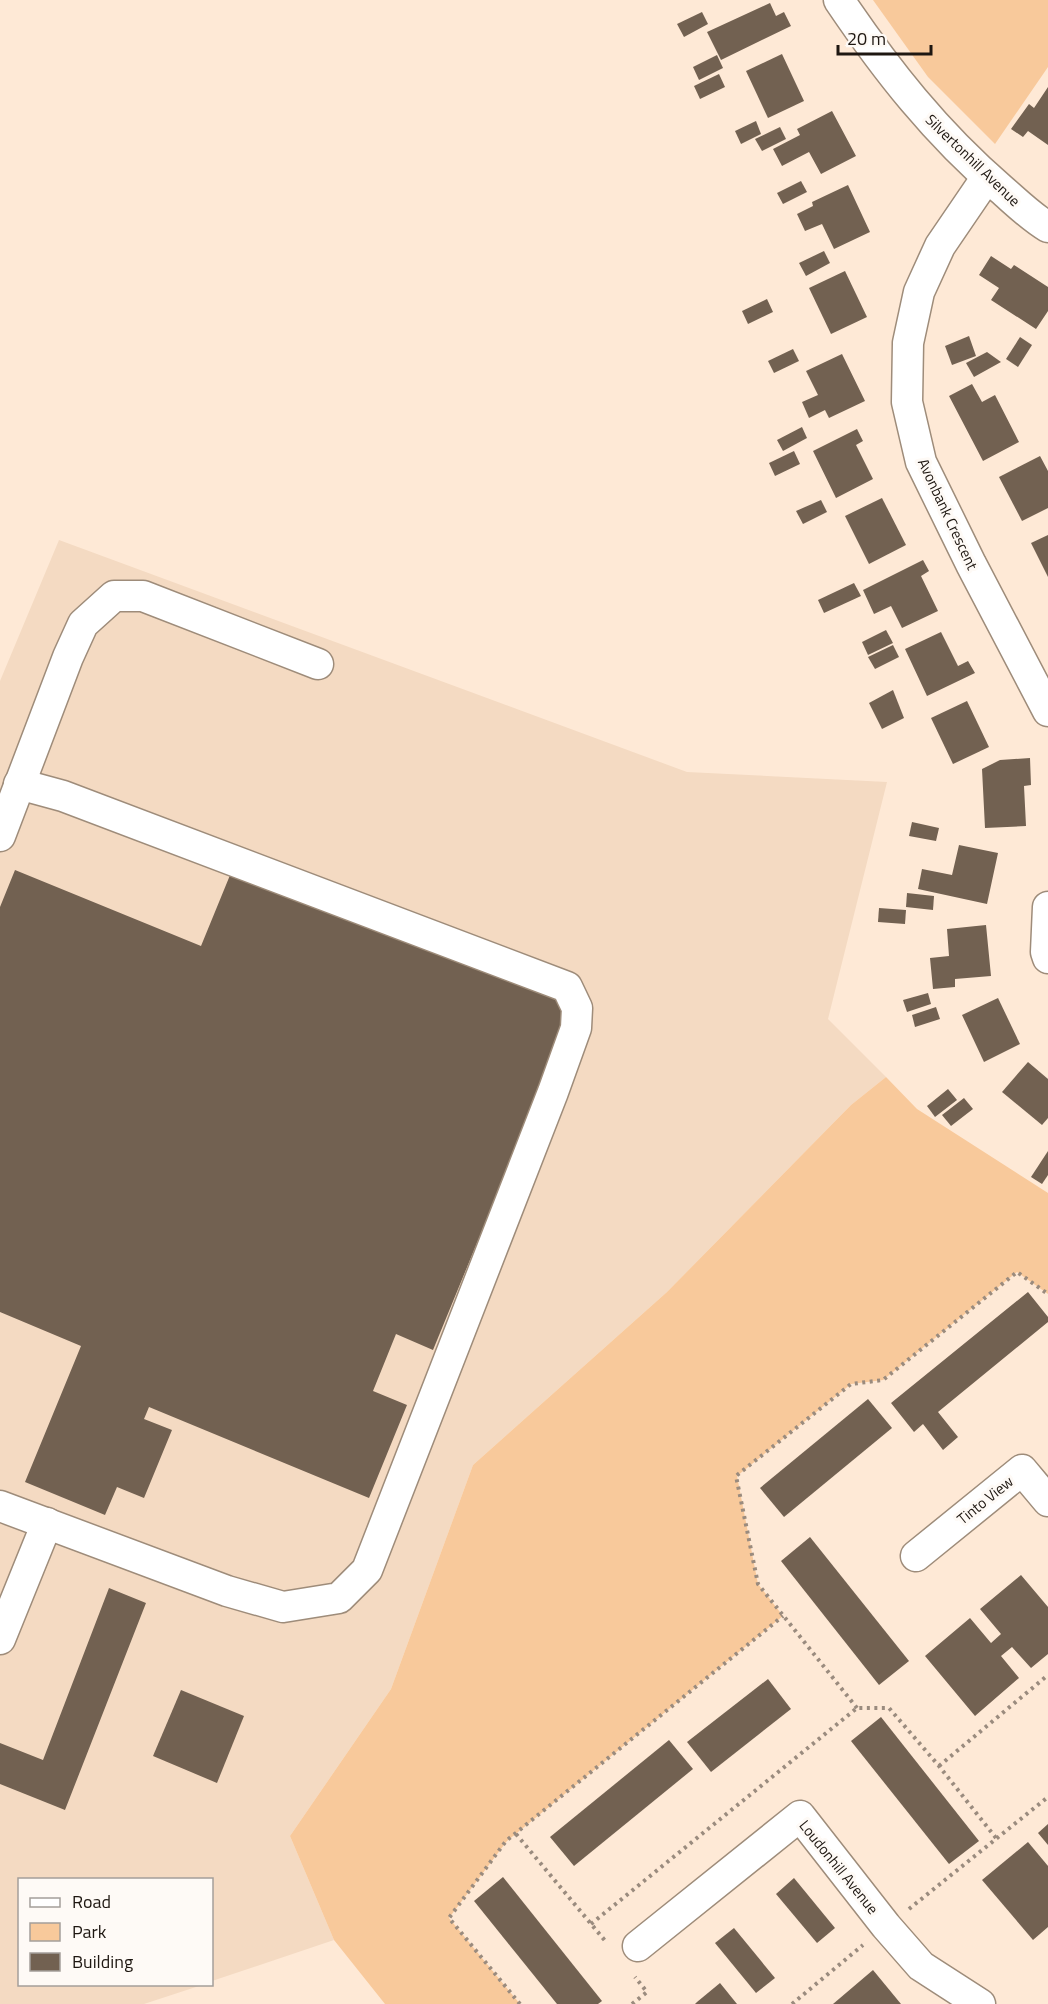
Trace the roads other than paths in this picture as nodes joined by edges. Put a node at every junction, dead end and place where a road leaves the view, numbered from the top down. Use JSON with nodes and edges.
{"nodes":[{"id":1,"x":839,"y":0,"type":"edge"},
{"id":2,"x":987,"y":177,"type":"junction"},
{"id":3,"x":1048,"y":227,"type":"edge"},
{"id":4,"x":318,"y":664,"type":"dead end"},
{"id":5,"x":1048,"y":711,"type":"edge"},
{"id":6,"x":19,"y":784,"type":"junction"},
{"id":7,"x":0,"y":836,"type":"edge"},
{"id":8,"x":1048,"y":907,"type":"edge"},
{"id":9,"x":1048,"y":957,"type":"edge"},
{"id":10,"x":1048,"y":1501,"type":"edge"},
{"id":11,"x":0,"y":1506,"type":"edge"},
{"id":12,"x":47,"y":1523,"type":"junction"},
{"id":13,"x":916,"y":1556,"type":"dead end"},
{"id":14,"x":0,"y":1639,"type":"edge"},
{"id":15,"x":626,"y":1948,"type":"road end"},
{"id":16,"x":980,"y":2004,"type":"edge"}],
"edges":[{"from":1,"to":2,"type":"street","name":"Silvertonhill Avenue"},
{"from":2,"to":3,"type":"street","name":"Silvertonhill Avenue"},
{"from":2,"to":5,"type":"street","name":"Avonbank Crescent"},
{"from":4,"to":6,"type":"street"},
{"from":6,"to":7,"type":"street"},
{"from":6,"to":12,"type":"street"},
{"from":8,"to":9,"type":"street"},
{"from":10,"to":13,"type":"street","name":"Tinto View"},
{"from":11,"to":12,"type":"street"},
{"from":12,"to":14,"type":"street"},
{"from":15,"to":16,"type":"street","name":"Loudonhill Avenue"}]}
